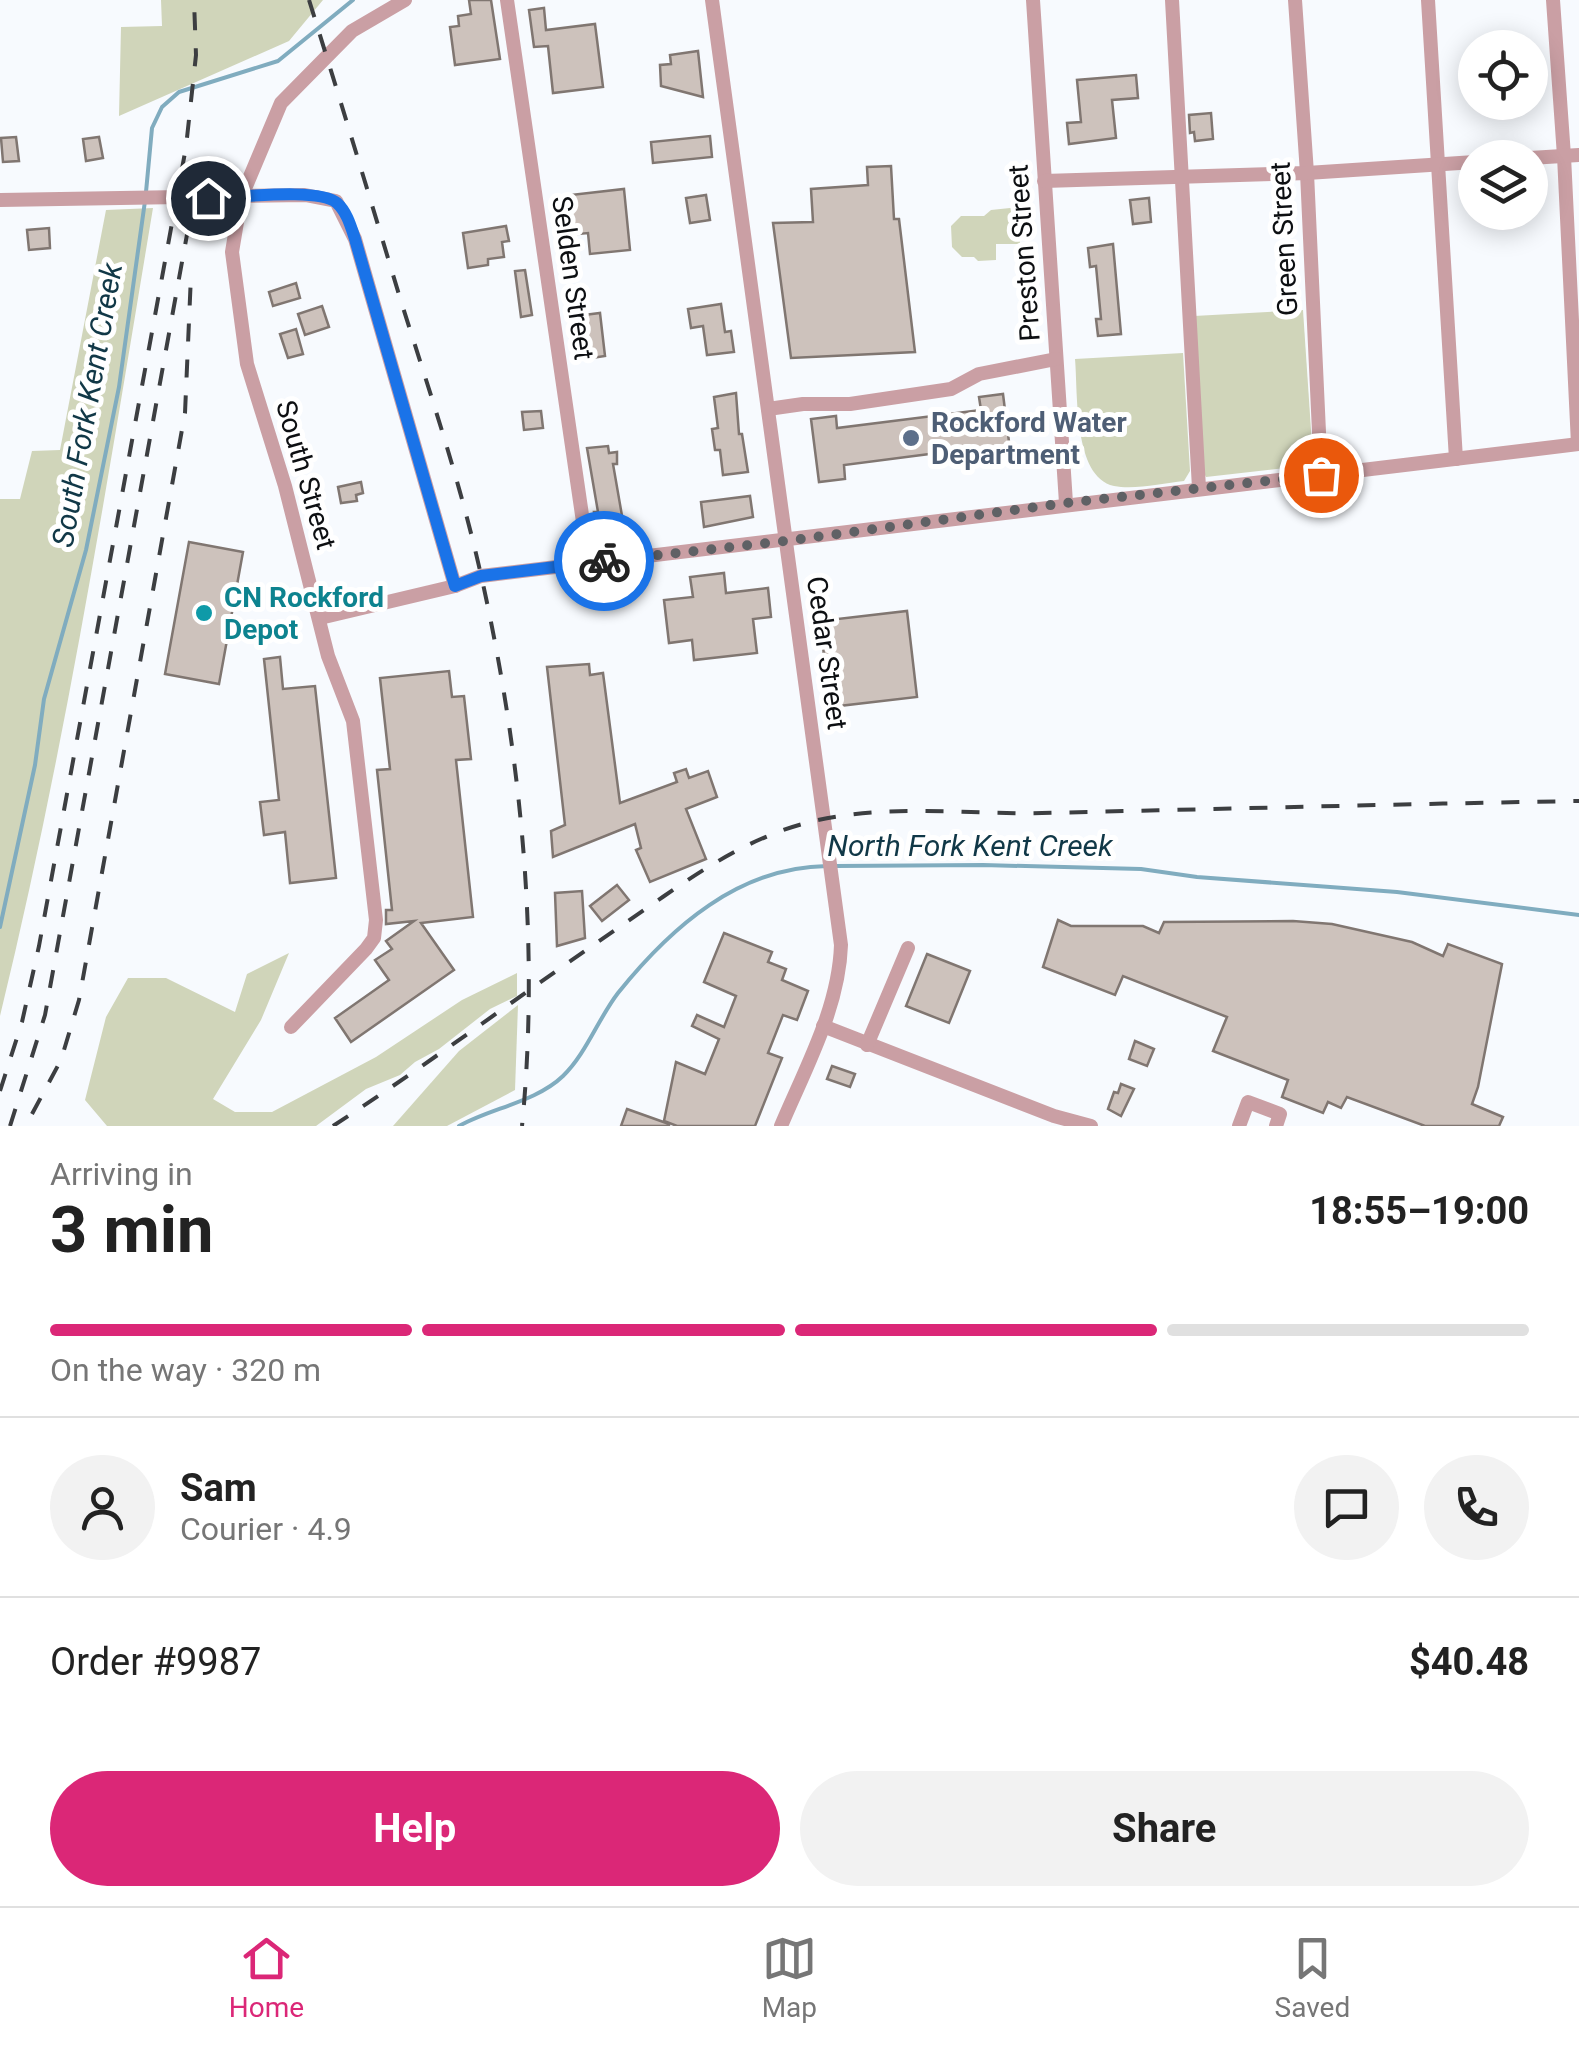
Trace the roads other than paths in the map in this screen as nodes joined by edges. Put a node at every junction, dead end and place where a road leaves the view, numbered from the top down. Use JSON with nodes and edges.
{"nodes":[{"id":1,"x":405,"y":0,"type":"edge"},
{"id":2,"x":507,"y":0,"type":"edge"},
{"id":3,"x":712,"y":0,"type":"edge"},
{"id":4,"x":1032,"y":0,"type":"edge"},
{"id":5,"x":1172,"y":0,"type":"edge"},
{"id":6,"x":1295,"y":0,"type":"edge"},
{"id":7,"x":1428,"y":0,"type":"edge"},
{"id":8,"x":1553,"y":0,"type":"edge"},
{"id":9,"x":1572,"y":155,"type":"edge"},
{"id":10,"x":1458,"y":163,"type":"edge"},
{"id":11,"x":1437,"y":164,"type":"junction"},
{"id":12,"x":1307,"y":173,"type":"junction"},
{"id":13,"x":1183,"y":177,"type":"junction"},
{"id":14,"x":1044,"y":181,"type":"junction"},
{"id":15,"x":241,"y":198,"type":"junction"},
{"id":16,"x":0,"y":200,"type":"edge"},
{"id":17,"x":1056,"y":359,"type":"junction"},
{"id":18,"x":768,"y":409,"type":"junction"},
{"id":19,"x":1578,"y":444,"type":"edge"},
{"id":20,"x":1456,"y":459,"type":"junction"},
{"id":21,"x":1321,"y":475,"type":"junction"},
{"id":22,"x":1200,"y":488,"type":"junction"},
{"id":23,"x":1066,"y":503,"type":"junction"},
{"id":24,"x":786,"y":541,"type":"junction"},
{"id":25,"x":589,"y":562,"type":"junction"},
{"id":26,"x":455,"y":586,"type":"junction"},
{"id":27,"x":320,"y":618,"type":"junction"},
{"id":28,"x":908,"y":948,"type":"dead end"},
{"id":29,"x":823,"y":1026,"type":"junction"},
{"id":30,"x":291,"y":1027,"type":"dead end"},
{"id":31,"x":867,"y":1045,"type":"junction"},
{"id":32,"x":1052,"y":1121,"type":"edge"},
{"id":33,"x":781,"y":1126,"type":"edge"},
{"id":34,"x":1091,"y":1126,"type":"edge"},
{"id":35,"x":1239,"y":1126,"type":"edge"},
{"id":36,"x":1276,"y":1126,"type":"edge"}],
"edges":[{"from":1,"to":15,"type":"street","name":"South Street"},
{"from":2,"to":25,"type":"street","name":"Selden Street"},
{"from":3,"to":18,"type":"street","name":"Cedar Street"},
{"from":4,"to":14,"type":"street","name":"Preston Street"},
{"from":5,"to":13,"type":"street"},
{"from":6,"to":12,"type":"street","name":"Green Street"},
{"from":7,"to":11,"type":"street"},
{"from":8,"to":9,"type":"street"},
{"from":9,"to":19,"type":"street"},
{"from":10,"to":11,"type":"street"},
{"from":11,"to":12,"type":"street"},
{"from":11,"to":20,"type":"street"},
{"from":12,"to":13,"type":"street"},
{"from":12,"to":21,"type":"street","name":"Green Street"},
{"from":13,"to":14,"type":"street"},
{"from":13,"to":22,"type":"street"},
{"from":14,"to":17,"type":"street","name":"Preston Street"},
{"from":15,"to":16,"type":"street"},
{"from":15,"to":26,"type":"street"},
{"from":15,"to":27,"type":"street","name":"South Street"},
{"from":17,"to":18,"type":"street"},
{"from":17,"to":23,"type":"street","name":"Preston Street"},
{"from":18,"to":24,"type":"street","name":"Cedar Street"},
{"from":19,"to":20,"type":"street"},
{"from":20,"to":21,"type":"street"},
{"from":21,"to":22,"type":"street"},
{"from":22,"to":23,"type":"street"},
{"from":23,"to":24,"type":"street"},
{"from":24,"to":25,"type":"street"},
{"from":24,"to":29,"type":"street","name":"Cedar Street"},
{"from":25,"to":26,"type":"street"},
{"from":26,"to":27,"type":"street"},
{"from":27,"to":30,"type":"street","name":"South Street"},
{"from":28,"to":31,"type":"street"},
{"from":29,"to":31,"type":"street"},
{"from":29,"to":33,"type":"street","name":"Cedar Street"},
{"from":31,"to":32,"type":"street"},
{"from":32,"to":34,"type":"street"},
{"from":35,"to":36,"type":"street"}]}
